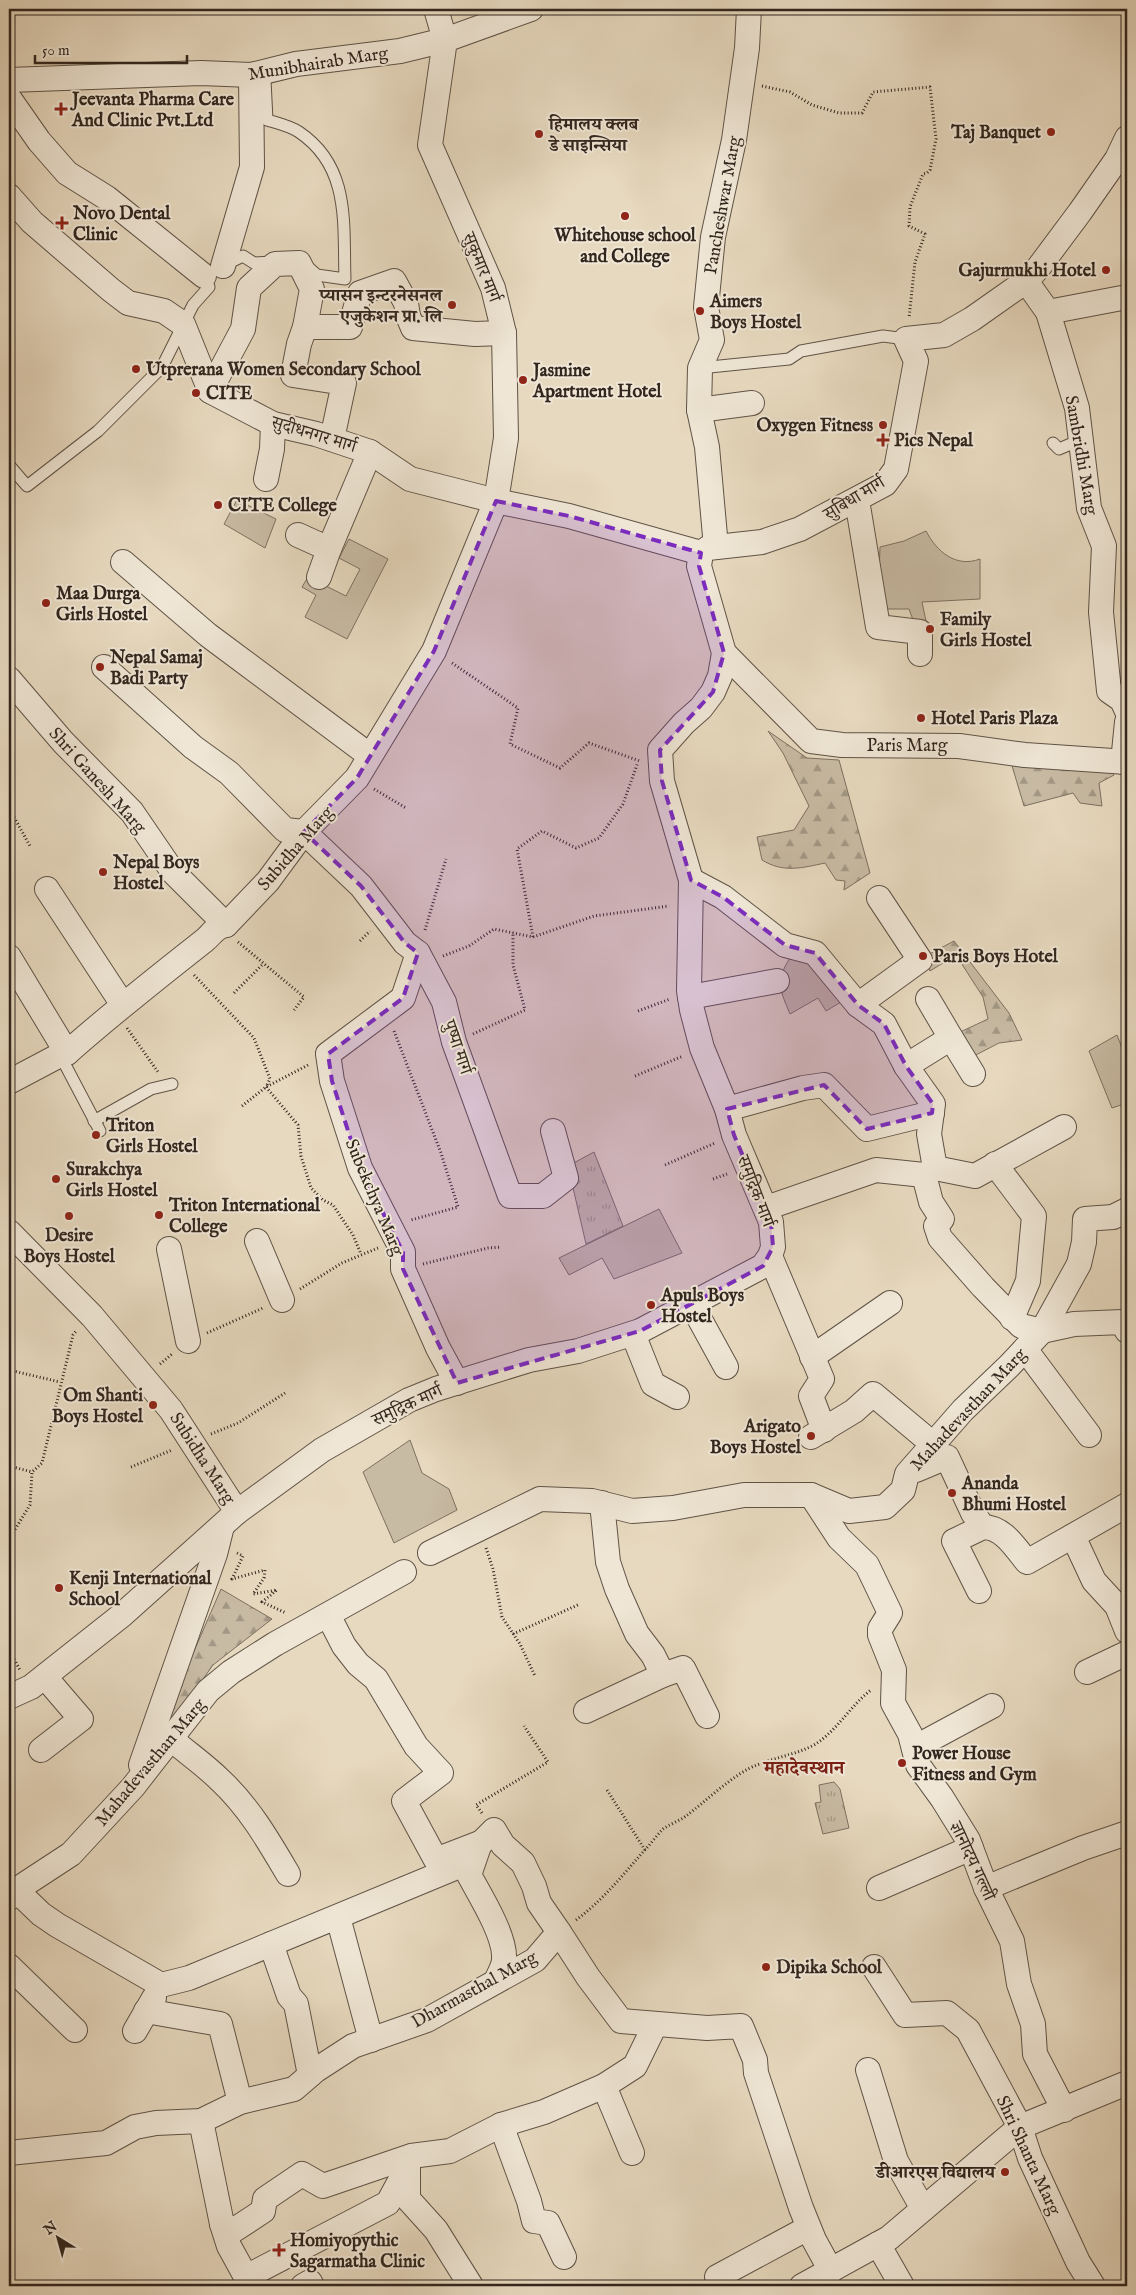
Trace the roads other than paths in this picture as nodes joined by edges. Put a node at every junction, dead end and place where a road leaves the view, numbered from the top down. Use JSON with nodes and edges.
{"nodes":[{"id":1,"x":436,"y":9,"type":"edge"},
{"id":2,"x":531,"y":9,"type":"edge"},
{"id":3,"x":749,"y":9,"type":"edge"},
{"id":4,"x":445,"y":40,"type":"junction"},
{"id":5,"x":251,"y":75,"type":"junction"},
{"id":6,"x":9,"y":80,"type":"edge"},
{"id":7,"x":9,"y":98,"type":"edge"},
{"id":8,"x":1127,"y":138,"type":"edge"},
{"id":9,"x":9,"y":196,"type":"edge"},
{"id":10,"x":214,"y":271,"type":"junction"},
{"id":11,"x":345,"y":279,"type":"junction"},
{"id":12,"x":1026,"y":281,"type":"junction"},
{"id":13,"x":1127,"y":297,"type":"edge"},
{"id":14,"x":1048,"y":312,"type":"junction"},
{"id":15,"x":183,"y":324,"type":"junction"},
{"id":16,"x":306,"y":327,"type":"junction"},
{"id":17,"x":350,"y":327,"type":"junction"},
{"id":18,"x":504,"y":333,"type":"junction"},
{"id":19,"x":906,"y":339,"type":"junction"},
{"id":20,"x":700,"y":368,"type":"junction"},
{"id":21,"x":210,"y":391,"type":"junction"},
{"id":22,"x":752,"y":404,"type":"dead end"},
{"id":23,"x":700,"y":410,"type":"junction"},
{"id":24,"x":274,"y":424,"type":"junction"},
{"id":25,"x":332,"y":439,"type":"junction"},
{"id":26,"x":1080,"y":440,"type":"junction"},
{"id":27,"x":1053,"y":443,"type":"dead end"},
{"id":28,"x":370,"y":452,"type":"junction"},
{"id":29,"x":9,"y":465,"type":"edge"},
{"id":30,"x":266,"y":479,"type":"dead end"},
{"id":31,"x":857,"y":500,"type":"junction"},
{"id":32,"x":496,"y":501,"type":"junction"},
{"id":33,"x":298,"y":535,"type":"dead end"},
{"id":34,"x":329,"y":549,"type":"junction"},
{"id":35,"x":708,"y":550,"type":"junction"},
{"id":36,"x":123,"y":562,"type":"dead end"},
{"id":37,"x":319,"y":577,"type":"dead end"},
{"id":38,"x":724,"y":653,"type":"junction"},
{"id":39,"x":920,"y":654,"type":"dead end"},
{"id":40,"x":104,"y":667,"type":"dead end"},
{"id":41,"x":9,"y":679,"type":"edge"},
{"id":42,"x":1127,"y":711,"type":"edge"},
{"id":43,"x":1127,"y":722,"type":"edge"},
{"id":44,"x":369,"y":754,"type":"junction"},
{"id":45,"x":1125,"y":762,"type":"edge"},
{"id":46,"x":304,"y":832,"type":"junction"},
{"id":47,"x":48,"y":889,"type":"dead end"},
{"id":48,"x":691,"y":891,"type":"junction"},
{"id":49,"x":879,"y":898,"type":"dead end"},
{"id":50,"x":222,"y":925,"type":"junction"},
{"id":51,"x":418,"y":953,"type":"junction"},
{"id":52,"x":9,"y":957,"type":"edge"},
{"id":53,"x":778,"y":981,"type":"dead end"},
{"id":54,"x":690,"y":994,"type":"junction"},
{"id":55,"x":928,"y":999,"type":"dead end"},
{"id":56,"x":858,"y":1005,"type":"junction"},
{"id":57,"x":119,"y":1008,"type":"junction"},
{"id":58,"x":951,"y":1038,"type":"junction"},
{"id":59,"x":64,"y":1054,"type":"junction"},
{"id":60,"x":906,"y":1066,"type":"junction"},
{"id":61,"x":973,"y":1074,"type":"dead end"},
{"id":62,"x":9,"y":1082,"type":"edge"},
{"id":63,"x":172,"y":1084,"type":"dead end"},
{"id":64,"x":727,"y":1109,"type":"junction"},
{"id":65,"x":932,"y":1113,"type":"junction"},
{"id":66,"x":1064,"y":1127,"type":"dead end"},
{"id":67,"x":553,"y":1131,"type":"dead end"},
{"id":68,"x":995,"y":1164,"type":"junction"},
{"id":69,"x":930,"y":1171,"type":"junction"},
{"id":70,"x":766,"y":1208,"type":"junction"},
{"id":71,"x":1127,"y":1210,"type":"edge"},
{"id":72,"x":9,"y":1232,"type":"edge"},
{"id":73,"x":258,"y":1241,"type":"dead end"},
{"id":74,"x":169,"y":1249,"type":"dead end"},
{"id":75,"x":770,"y":1256,"type":"junction"},
{"id":76,"x":282,"y":1300,"type":"dead end"},
{"id":77,"x":890,"y":1303,"type":"dead end"},
{"id":78,"x":692,"y":1305,"type":"junction"},
{"id":79,"x":1012,"y":1318,"type":"junction"},
{"id":80,"x":1042,"y":1331,"type":"junction"},
{"id":81,"x":1127,"y":1331,"type":"edge"},
{"id":82,"x":633,"y":1334,"type":"junction"},
{"id":83,"x":188,"y":1341,"type":"dead end"},
{"id":84,"x":1025,"y":1349,"type":"junction"},
{"id":85,"x":812,"y":1357,"type":"junction"},
{"id":86,"x":726,"y":1367,"type":"dead end"},
{"id":87,"x":457,"y":1383,"type":"junction"},
{"id":88,"x":677,"y":1397,"type":"dead end"},
{"id":89,"x":1089,"y":1435,"type":"dead end"},
{"id":90,"x":934,"y":1445,"type":"junction"},
{"id":91,"x":907,"y":1474,"type":"junction"},
{"id":92,"x":810,"y":1495,"type":"junction"},
{"id":93,"x":602,"y":1503,"type":"junction"},
{"id":94,"x":1127,"y":1505,"type":"edge"},
{"id":95,"x":230,"y":1519,"type":"junction"},
{"id":96,"x":983,"y":1528,"type":"junction"},
{"id":97,"x":1073,"y":1536,"type":"junction"},
{"id":98,"x":430,"y":1553,"type":"dead end"},
{"id":99,"x":404,"y":1572,"type":"dead end"},
{"id":100,"x":979,"y":1591,"type":"dead end"},
{"id":101,"x":328,"y":1615,"type":"junction"},
{"id":102,"x":1127,"y":1631,"type":"edge"},
{"id":103,"x":1127,"y":1653,"type":"edge"},
{"id":104,"x":1086,"y":1672,"type":"dead end"},
{"id":105,"x":664,"y":1675,"type":"junction"},
{"id":106,"x":45,"y":1677,"type":"junction"},
{"id":107,"x":9,"y":1697,"type":"edge"},
{"id":108,"x":992,"y":1706,"type":"dead end"},
{"id":109,"x":586,"y":1711,"type":"dead end"},
{"id":110,"x":708,"y":1716,"type":"dead end"},
{"id":111,"x":170,"y":1738,"type":"junction"},
{"id":112,"x":914,"y":1748,"type":"junction"},
{"id":113,"x":41,"y":1750,"type":"dead end"},
{"id":114,"x":133,"y":1788,"type":"junction"},
{"id":115,"x":1127,"y":1833,"type":"edge"},
{"id":116,"x":487,"y":1837,"type":"junction"},
{"id":117,"x":970,"y":1848,"type":"junction"},
{"id":118,"x":288,"y":1874,"type":"dead end"},
{"id":119,"x":879,"y":1888,"type":"dead end"},
{"id":120,"x":986,"y":1888,"type":"junction"},
{"id":121,"x":12,"y":1894,"type":"edge"},
{"id":122,"x":338,"y":1917,"type":"junction"},
{"id":123,"x":558,"y":1932,"type":"junction"},
{"id":124,"x":271,"y":1944,"type":"junction"},
{"id":125,"x":9,"y":1966,"type":"edge"},
{"id":126,"x":874,"y":1966,"type":"dead end"},
{"id":127,"x":496,"y":1981,"type":"junction"},
{"id":128,"x":161,"y":1985,"type":"junction"},
{"id":129,"x":655,"y":2025,"type":"junction"},
{"id":130,"x":75,"y":2030,"type":"dead end"},
{"id":131,"x":371,"y":2040,"type":"junction"},
{"id":132,"x":868,"y":2070,"type":"dead end"},
{"id":133,"x":310,"y":2075,"type":"junction"},
{"id":134,"x":1127,"y":2085,"type":"edge"},
{"id":135,"x":604,"y":2086,"type":"junction"},
{"id":136,"x":240,"y":2102,"type":"junction"},
{"id":137,"x":1064,"y":2110,"type":"junction"},
{"id":138,"x":200,"y":2121,"type":"junction"},
{"id":139,"x":500,"y":2125,"type":"junction"},
{"id":140,"x":1020,"y":2127,"type":"junction"},
{"id":141,"x":9,"y":2153,"type":"edge"},
{"id":142,"x":632,"y":2153,"type":"dead end"},
{"id":143,"x":409,"y":2162,"type":"junction"},
{"id":144,"x":923,"y":2209,"type":"junction"},
{"id":145,"x":222,"y":2224,"type":"junction"},
{"id":146,"x":808,"y":2228,"type":"junction"},
{"id":147,"x":878,"y":2244,"type":"junction"},
{"id":148,"x":564,"y":2257,"type":"dead end"},
{"id":149,"x":717,"y":2277,"type":"dead end"},
{"id":150,"x":817,"y":2281,"type":"edge"},
{"id":151,"x":249,"y":2283,"type":"edge"},
{"id":152,"x":304,"y":2286,"type":"edge"},
{"id":153,"x":312,"y":2286,"type":"edge"},
{"id":154,"x":470,"y":2286,"type":"edge"},
{"id":155,"x":902,"y":2286,"type":"edge"},
{"id":156,"x":1092,"y":2286,"type":"edge"}],
"edges":[{"from":1,"to":4,"type":"street"},
{"from":2,"to":4,"type":"street","name":"Munibhairab Marg"},
{"from":3,"to":20,"type":"street","name":"Pancheshwar Marg"},
{"from":4,"to":5,"type":"street","name":"Munibhairab Marg"},
{"from":4,"to":18,"type":"street","name":"सुकुमार मार्ग"},
{"from":5,"to":6,"type":"street","name":"Munibhairab Marg"},
{"from":5,"to":10,"type":"street"},
{"from":5,"to":11,"type":"lane"},
{"from":7,"to":10,"type":"street"},
{"from":8,"to":12,"type":"street"},
{"from":9,"to":15,"type":"street"},
{"from":10,"to":11,"type":"lane"},
{"from":10,"to":15,"type":"lane"},
{"from":11,"to":17,"type":"street"},
{"from":12,"to":14,"type":"street","name":"Sambridhi Marg"},
{"from":12,"to":19,"type":"street"},
{"from":13,"to":14,"type":"street"},
{"from":14,"to":26,"type":"street","name":"Sambridhi Marg"},
{"from":15,"to":21,"type":"street"},
{"from":15,"to":29,"type":"lane"},
{"from":16,"to":17,"type":"street"},
{"from":16,"to":21,"type":"street"},
{"from":16,"to":25,"type":"street"},
{"from":17,"to":18,"type":"street"},
{"from":18,"to":32,"type":"street","name":"सुकुमार मार्ग"},
{"from":19,"to":20,"type":"lane"},
{"from":19,"to":31,"type":"street","name":"सुबिधा मार्ग"},
{"from":20,"to":23,"type":"street","name":"Pancheshwar Marg"},
{"from":21,"to":24,"type":"street","name":"सुदीधनगर मार्ग"},
{"from":22,"to":23,"type":"street"},
{"from":23,"to":35,"type":"street","name":"Pancheshwar Marg"},
{"from":24,"to":25,"type":"street","name":"सुदीधनगर मार्ग"},
{"from":24,"to":30,"type":"street"},
{"from":25,"to":28,"type":"street","name":"सुदीधनगर मार्ग"},
{"from":26,"to":27,"type":"lane"},
{"from":26,"to":42,"type":"street","name":"Sambridhi Marg"},
{"from":28,"to":32,"type":"street","name":"सुदीधनगर मार्ग"},
{"from":28,"to":34,"type":"street"},
{"from":31,"to":35,"type":"street","name":"सुबिधा मार्ग"},
{"from":31,"to":39,"type":"street"},
{"from":32,"to":35,"type":"street","name":"सुबिधा मार्ग"},
{"from":32,"to":44,"type":"street","name":"Subidha Marg"},
{"from":33,"to":34,"type":"street"},
{"from":34,"to":37,"type":"street"},
{"from":35,"to":38,"type":"street","name":"Pancheshwar Marg"},
{"from":36,"to":44,"type":"street"},
{"from":38,"to":45,"type":"street","name":"Paris Marg"},
{"from":38,"to":48,"type":"street","name":"समुद्रिक मार्ग"},
{"from":40,"to":46,"type":"street"},
{"from":41,"to":50,"type":"street","name":"Shri Ganesh Marg"},
{"from":43,"to":45,"type":"street"},
{"from":44,"to":46,"type":"street","name":"Subidha Marg"},
{"from":46,"to":50,"type":"street","name":"Subidha Marg"},
{"from":46,"to":51,"type":"street","name":"पुष्पा मार्ग"},
{"from":47,"to":57,"type":"street"},
{"from":48,"to":54,"type":"street","name":"समुद्रिक मार्ग"},
{"from":48,"to":56,"type":"street"},
{"from":49,"to":56,"type":"street"},
{"from":50,"to":57,"type":"street","name":"Subidha Marg"},
{"from":51,"to":67,"type":"street","name":"पुष्पा मार्ग"},
{"from":51,"to":87,"type":"street","name":"Subekchya Marg"},
{"from":52,"to":59,"type":"street"},
{"from":53,"to":54,"type":"street"},
{"from":54,"to":64,"type":"street","name":"समुद्रिक मार्ग"},
{"from":55,"to":58,"type":"street"},
{"from":56,"to":60,"type":"street"},
{"from":57,"to":59,"type":"street","name":"Subidha Marg"},
{"from":58,"to":60,"type":"street"},
{"from":58,"to":61,"type":"street"},
{"from":59,"to":62,"type":"street","name":"Subidha Marg"},
{"from":59,"to":63,"type":"lane"},
{"from":60,"to":65,"type":"street"},
{"from":64,"to":65,"type":"street"},
{"from":64,"to":70,"type":"street","name":"समुद्रिक मार्ग"},
{"from":65,"to":69,"type":"street"},
{"from":66,"to":68,"type":"street"},
{"from":68,"to":69,"type":"street"},
{"from":68,"to":79,"type":"street"},
{"from":69,"to":70,"type":"street"},
{"from":69,"to":79,"type":"street"},
{"from":70,"to":75,"type":"street","name":"समुद्रिक मार्ग"},
{"from":71,"to":80,"type":"street","name":"Mahadevasthan Marg"},
{"from":72,"to":95,"type":"street","name":"Subidha Marg"},
{"from":73,"to":76,"type":"street"},
{"from":74,"to":83,"type":"street"},
{"from":75,"to":78,"type":"street","name":"समुद्रिक मार्ग"},
{"from":75,"to":85,"type":"street"},
{"from":77,"to":85,"type":"street"},
{"from":78,"to":82,"type":"street","name":"समुद्रिक मार्ग"},
{"from":78,"to":86,"type":"street"},
{"from":79,"to":80,"type":"street"},
{"from":80,"to":81,"type":"street"},
{"from":80,"to":84,"type":"street","name":"Mahadevasthan Marg"},
{"from":82,"to":87,"type":"street","name":"समुद्रिक मार्ग"},
{"from":82,"to":88,"type":"street"},
{"from":84,"to":89,"type":"street"},
{"from":84,"to":90,"type":"street","name":"Mahadevasthan Marg"},
{"from":85,"to":90,"type":"street"},
{"from":87,"to":95,"type":"street","name":"समुद्रिक मार्ग"},
{"from":90,"to":91,"type":"street","name":"Mahadevasthan Marg"},
{"from":91,"to":92,"type":"street","name":"Mahadevasthan Marg"},
{"from":91,"to":96,"type":"street"},
{"from":92,"to":93,"type":"street","name":"Mahadevasthan Marg"},
{"from":92,"to":112,"type":"street","name":"ज्ञानोदय गल्ली"},
{"from":93,"to":98,"type":"street","name":"Mahadevasthan Marg"},
{"from":93,"to":105,"type":"street"},
{"from":94,"to":97,"type":"street"},
{"from":95,"to":106,"type":"street","name":"Subidha Marg"},
{"from":95,"to":114,"type":"street"},
{"from":96,"to":97,"type":"street"},
{"from":96,"to":100,"type":"street"},
{"from":97,"to":102,"type":"street"},
{"from":99,"to":101,"type":"street","name":"Mahadevasthan Marg"},
{"from":101,"to":111,"type":"street","name":"Mahadevasthan Marg"},
{"from":101,"to":116,"type":"street"},
{"from":103,"to":104,"type":"street"},
{"from":105,"to":109,"type":"street"},
{"from":105,"to":110,"type":"street"},
{"from":106,"to":107,"type":"street","name":"Subidha Marg"},
{"from":106,"to":113,"type":"street"},
{"from":108,"to":112,"type":"street"},
{"from":111,"to":114,"type":"street","name":"Mahadevasthan Marg"},
{"from":111,"to":118,"type":"street"},
{"from":112,"to":117,"type":"street","name":"ज्ञानोदय गल्ली"},
{"from":114,"to":121,"type":"street","name":"Mahadevasthan Marg"},
{"from":115,"to":120,"type":"street"},
{"from":116,"to":122,"type":"street"},
{"from":116,"to":123,"type":"street"},
{"from":116,"to":127,"type":"street"},
{"from":117,"to":119,"type":"street"},
{"from":117,"to":120,"type":"street","name":"ज्ञानोदय गल्ली"},
{"from":120,"to":137,"type":"street","name":"ज्ञानोदय गल्ली"},
{"from":121,"to":128,"type":"street"},
{"from":122,"to":124,"type":"street"},
{"from":122,"to":131,"type":"street"},
{"from":123,"to":127,"type":"street","name":"Dharmasthal Marg"},
{"from":123,"to":129,"type":"street"},
{"from":124,"to":128,"type":"street"},
{"from":124,"to":133,"type":"street"},
{"from":125,"to":130,"type":"street"},
{"from":126,"to":140,"type":"street","name":"Shri Shanta Marg"},
{"from":127,"to":131,"type":"street","name":"Dharmasthal Marg"},
{"from":128,"to":136,"type":"street"},
{"from":129,"to":135,"type":"street"},
{"from":129,"to":146,"type":"street"},
{"from":131,"to":133,"type":"street","name":"Dharmasthal Marg"},
{"from":132,"to":144,"type":"street"},
{"from":133,"to":136,"type":"street","name":"Dharmasthal Marg"},
{"from":134,"to":137,"type":"street"},
{"from":135,"to":139,"type":"street"},
{"from":135,"to":142,"type":"street"},
{"from":136,"to":138,"type":"street","name":"Dharmasthal Marg"},
{"from":137,"to":140,"type":"street"},
{"from":138,"to":141,"type":"street","name":"Dharmasthal Marg"},
{"from":138,"to":145,"type":"street"},
{"from":139,"to":143,"type":"street"},
{"from":139,"to":148,"type":"street"},
{"from":140,"to":144,"type":"street"},
{"from":140,"to":156,"type":"street","name":"Shri Shanta Marg"},
{"from":143,"to":145,"type":"street"},
{"from":143,"to":151,"type":"street"},
{"from":143,"to":154,"type":"street"},
{"from":144,"to":147,"type":"street"},
{"from":145,"to":151,"type":"street"},
{"from":146,"to":149,"type":"street"},
{"from":146,"to":150,"type":"street"},
{"from":147,"to":150,"type":"street"},
{"from":147,"to":155,"type":"street"},
{"from":152,"to":153,"type":"street"}]}
